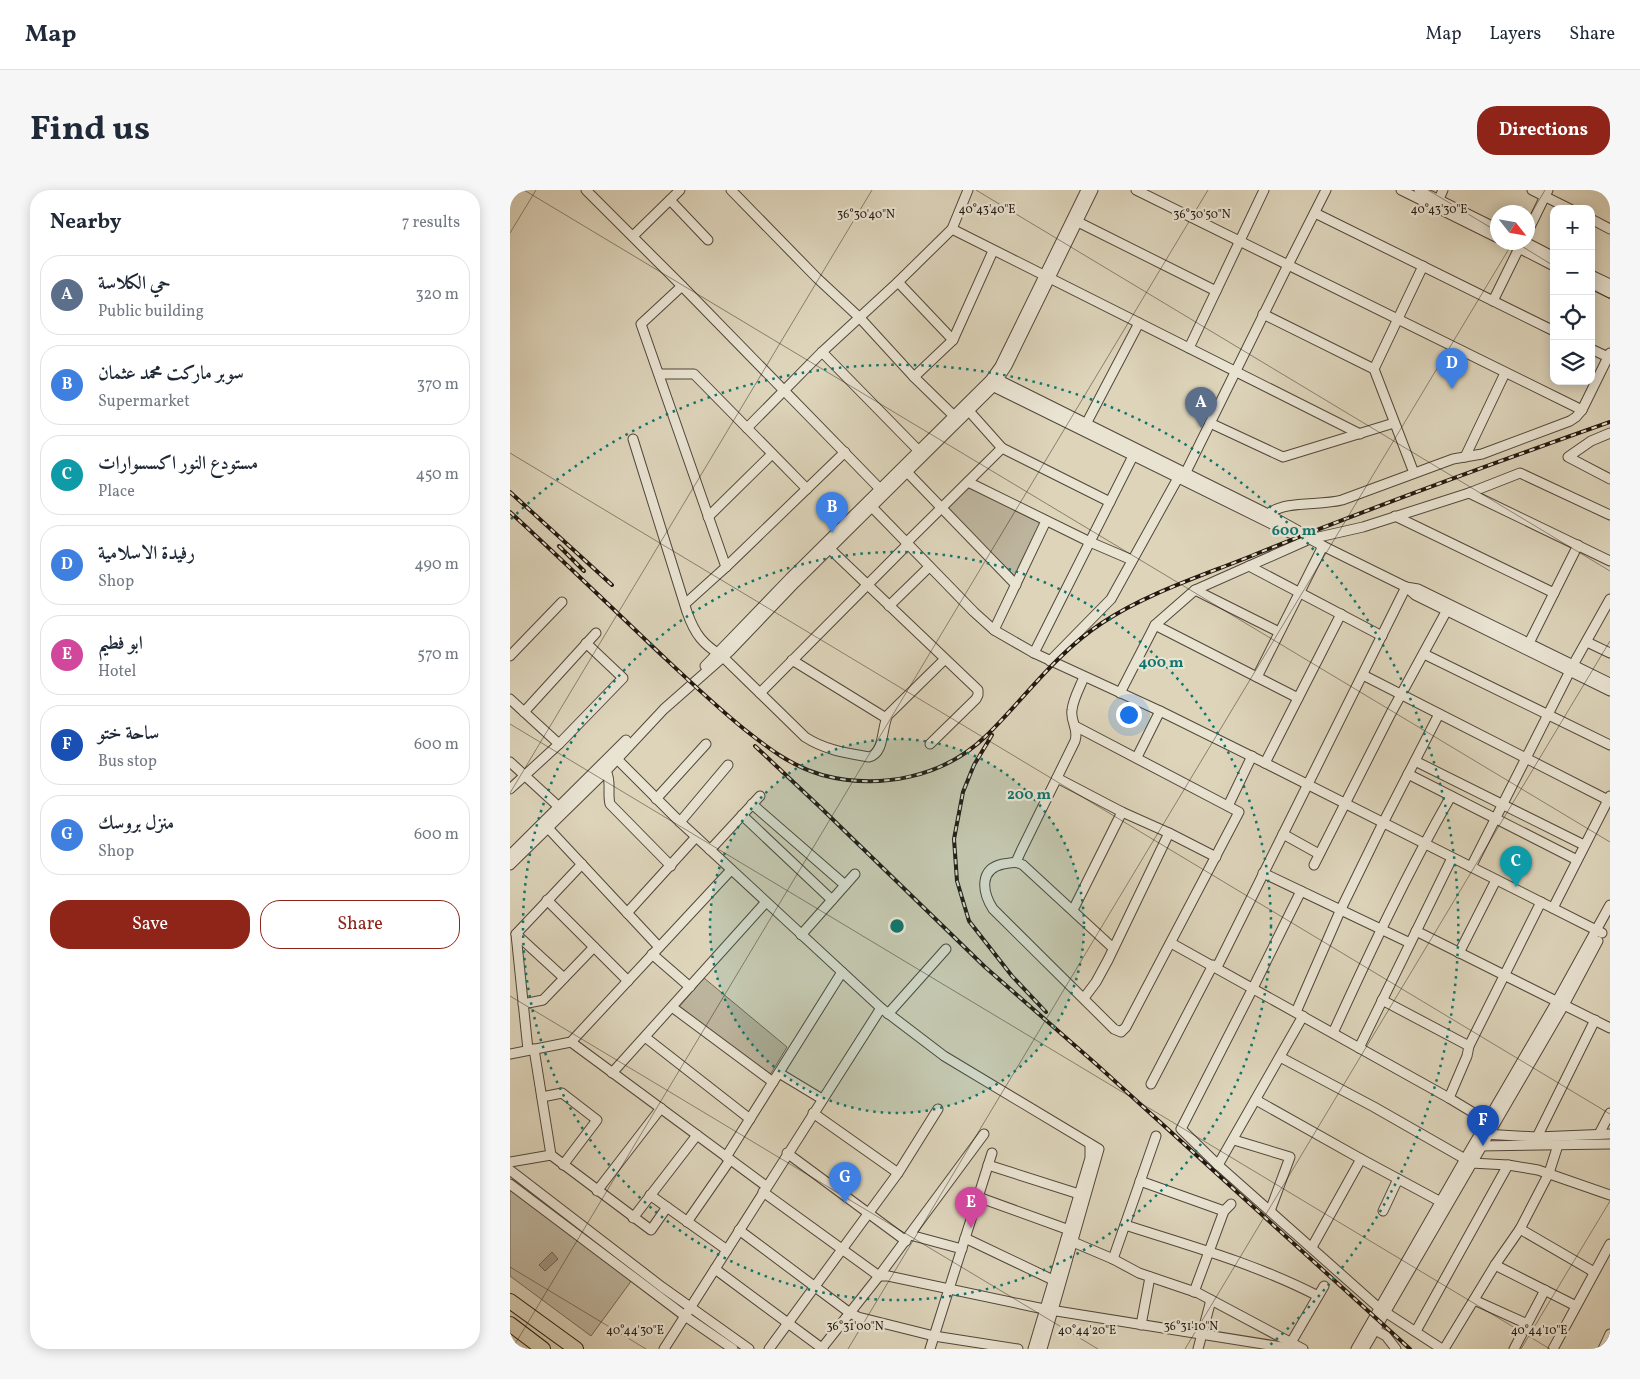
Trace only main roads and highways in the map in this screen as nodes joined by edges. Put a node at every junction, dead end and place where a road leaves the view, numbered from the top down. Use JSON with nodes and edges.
{"nodes":[{"id":1,"x":510,"y":1300,"type":"edge"},
{"id":2,"x":510,"y":1324,"type":"edge"},
{"id":3,"x":543,"y":1349,"type":"edge"},
{"id":4,"x":576,"y":1349,"type":"edge"}],
"edges":[{"from":1,"to":4,"type":"highway"},
{"from":2,"to":3,"type":"highway"}]}
